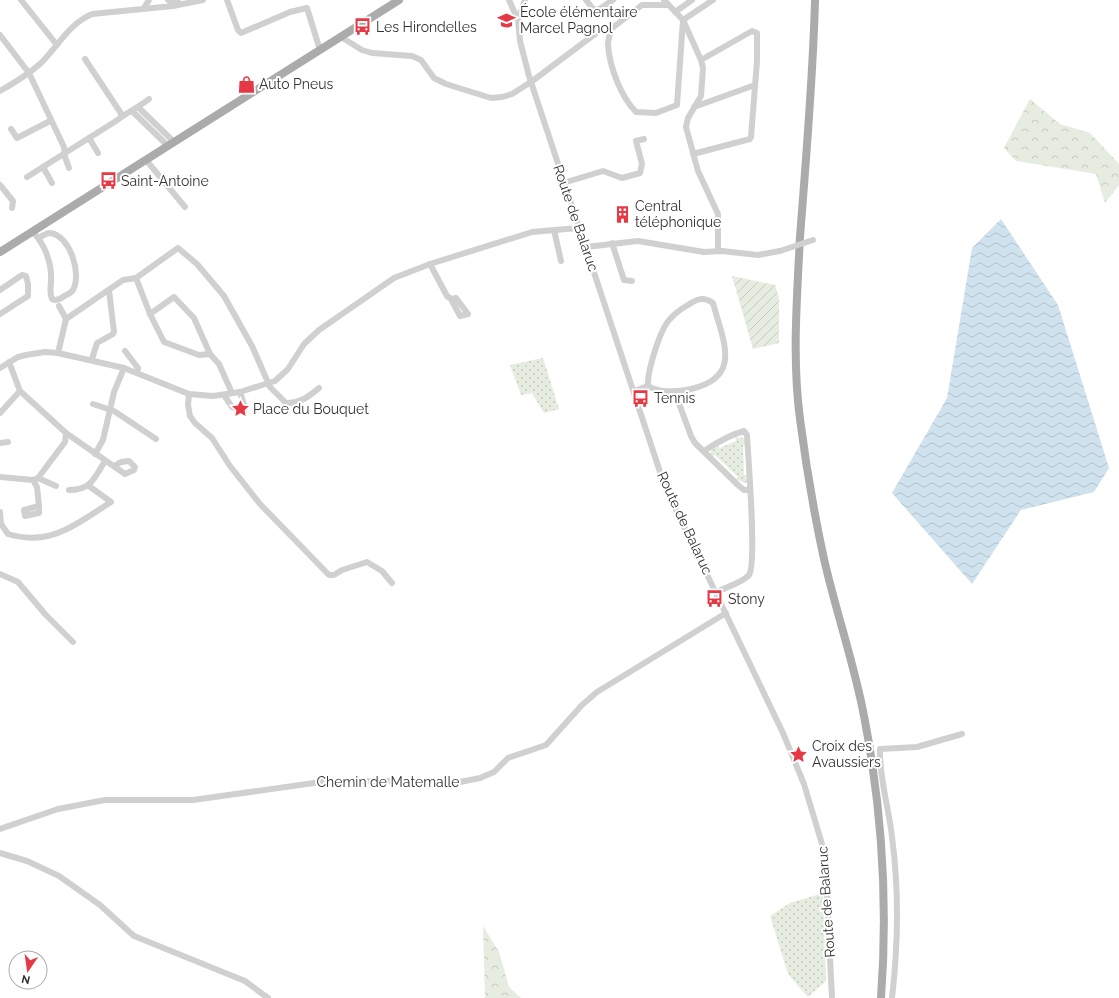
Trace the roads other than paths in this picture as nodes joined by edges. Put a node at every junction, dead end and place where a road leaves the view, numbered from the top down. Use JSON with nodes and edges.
{"nodes":[{"id":1,"x":21,"y":0,"type":"edge"},
{"id":2,"x":149,"y":0,"type":"edge"},
{"id":3,"x":168,"y":0,"type":"edge"},
{"id":4,"x":203,"y":0,"type":"edge"},
{"id":5,"x":227,"y":0,"type":"edge"},
{"id":6,"x":399,"y":0,"type":"edge"},
{"id":7,"x":509,"y":0,"type":"edge"},
{"id":8,"x":525,"y":0,"type":"edge"},
{"id":9,"x":586,"y":0,"type":"edge"},
{"id":10,"x":613,"y":0,"type":"edge"},
{"id":11,"x":692,"y":0,"type":"edge"},
{"id":12,"x":713,"y":0,"type":"edge"},
{"id":13,"x":816,"y":0,"type":"edge"},
{"id":14,"x":651,"y":2,"type":"edge"},
{"id":15,"x":666,"y":2,"type":"edge"},
{"id":16,"x":179,"y":3,"type":"junction"},
{"id":17,"x":144,"y":8,"type":"junction"},
{"id":18,"x":675,"y":12,"type":"junction"},
{"id":19,"x":518,"y":20,"type":"junction"},
{"id":20,"x":683,"y":20,"type":"junction"},
{"id":21,"x":599,"y":31,"type":"dead end"},
{"id":22,"x":342,"y":37,"type":"junction"},
{"id":23,"x":1,"y":39,"type":"edge"},
{"id":24,"x":693,"y":42,"type":"junction"},
{"id":25,"x":57,"y":45,"type":"junction"},
{"id":26,"x":682,"y":45,"type":"junction"},
{"id":27,"x":320,"y":50,"type":"junction"},
{"id":28,"x":85,"y":59,"type":"dead end"},
{"id":29,"x":701,"y":60,"type":"junction"},
{"id":30,"x":29,"y":73,"type":"junction"},
{"id":31,"x":531,"y":82,"type":"junction"},
{"id":32,"x":756,"y":85,"type":"junction"},
{"id":33,"x":0,"y":91,"type":"edge"},
{"id":34,"x":149,"y":99,"type":"dead end"},
{"id":35,"x":694,"y":107,"type":"junction"},
{"id":36,"x":135,"y":109,"type":"junction"},
{"id":37,"x":122,"y":115,"type":"junction"},
{"id":38,"x":50,"y":120,"type":"junction"},
{"id":39,"x":11,"y":129,"type":"dead end"},
{"id":40,"x":89,"y":138,"type":"junction"},
{"id":41,"x":644,"y":139,"type":"dead end"},
{"id":42,"x":171,"y":144,"type":"junction"},
{"id":43,"x":64,"y":152,"type":"junction"},
{"id":44,"x":98,"y":153,"type":"dead end"},
{"id":45,"x":693,"y":154,"type":"junction"},
{"id":46,"x":146,"y":160,"type":"junction"},
{"id":47,"x":43,"y":167,"type":"junction"},
{"id":48,"x":69,"y":168,"type":"dead end"},
{"id":49,"x":27,"y":177,"type":"dead end"},
{"id":50,"x":52,"y":183,"type":"dead end"},
{"id":51,"x":564,"y":183,"type":"junction"},
{"id":52,"x":0,"y":185,"type":"edge"},
{"id":53,"x":185,"y":207,"type":"dead end"},
{"id":54,"x":12,"y":208,"type":"dead end"},
{"id":55,"x":578,"y":228,"type":"junction"},
{"id":56,"x":554,"y":230,"type":"junction"},
{"id":57,"x":36,"y":235,"type":"junction"},
{"id":58,"x":813,"y":240,"type":"dead end"},
{"id":59,"x":612,"y":243,"type":"junction"},
{"id":60,"x":586,"y":247,"type":"junction"},
{"id":61,"x":718,"y":251,"type":"junction"},
{"id":62,"x":0,"y":252,"type":"edge"},
{"id":63,"x":561,"y":261,"type":"dead end"},
{"id":64,"x":430,"y":264,"type":"junction"},
{"id":65,"x":136,"y":278,"type":"junction"},
{"id":66,"x":632,"y":281,"type":"dead end"},
{"id":67,"x":0,"y":290,"type":"edge"},
{"id":68,"x":109,"y":290,"type":"junction"},
{"id":69,"x":451,"y":299,"type":"dead end"},
{"id":70,"x":59,"y":306,"type":"dead end"},
{"id":71,"x":0,"y":314,"type":"edge"},
{"id":72,"x":150,"y":314,"type":"junction"},
{"id":73,"x":66,"y":319,"type":"junction"},
{"id":74,"x":125,"y":351,"type":"dead end"},
{"id":75,"x":58,"y":353,"type":"junction"},
{"id":76,"x":210,"y":354,"type":"junction"},
{"id":77,"x":92,"y":359,"type":"junction"},
{"id":78,"x":8,"y":362,"type":"junction"},
{"id":79,"x":0,"y":368,"type":"edge"},
{"id":80,"x":124,"y":368,"type":"junction"},
{"id":81,"x":137,"y":372,"type":"junction"},
{"id":82,"x":269,"y":384,"type":"junction"},
{"id":83,"x":648,"y":386,"type":"junction"},
{"id":84,"x":319,"y":388,"type":"dead end"},
{"id":85,"x":20,"y":391,"type":"junction"},
{"id":86,"x":634,"y":391,"type":"junction"},
{"id":87,"x":240,"y":392,"type":"junction"},
{"id":88,"x":677,"y":392,"type":"junction"},
{"id":89,"x":232,"y":393,"type":"junction"},
{"id":90,"x":189,"y":394,"type":"junction"},
{"id":91,"x":224,"y":395,"type":"junction"},
{"id":92,"x":93,"y":404,"type":"dead end"},
{"id":93,"x":110,"y":409,"type":"junction"},
{"id":94,"x":0,"y":413,"type":"edge"},
{"id":95,"x":66,"y":433,"type":"junction"},
{"id":96,"x":156,"y":439,"type":"dead end"},
{"id":97,"x":8,"y":442,"type":"dead end"},
{"id":98,"x":0,"y":443,"type":"edge"},
{"id":99,"x":704,"y":451,"type":"junction"},
{"id":100,"x":95,"y":454,"type":"junction"},
{"id":101,"x":105,"y":462,"type":"junction"},
{"id":102,"x":114,"y":466,"type":"dead end"},
{"id":103,"x":0,"y":477,"type":"edge"},
{"id":104,"x":35,"y":479,"type":"junction"},
{"id":105,"x":56,"y":486,"type":"dead end"},
{"id":106,"x":89,"y":486,"type":"junction"},
{"id":107,"x":69,"y":490,"type":"dead end"},
{"id":108,"x":750,"y":490,"type":"junction"},
{"id":109,"x":39,"y":506,"type":"dead end"},
{"id":110,"x":0,"y":512,"type":"edge"},
{"id":111,"x":0,"y":574,"type":"edge"},
{"id":112,"x":392,"y":583,"type":"dead end"},
{"id":113,"x":717,"y":592,"type":"junction"},
{"id":114,"x":726,"y":613,"type":"junction"},
{"id":115,"x":73,"y":642,"type":"dead end"},
{"id":116,"x":962,"y":734,"type":"dead end"},
{"id":117,"x":0,"y":829,"type":"edge"},
{"id":118,"x":0,"y":853,"type":"edge"},
{"id":119,"x":268,"y":998,"type":"edge"},
{"id":120,"x":832,"y":998,"type":"edge"},
{"id":121,"x":881,"y":998,"type":"edge"},
{"id":122,"x":892,"y":998,"type":"edge"}],
"edges":[{"from":1,"to":25,"type":"street"},
{"from":2,"to":17,"type":"street"},
{"from":3,"to":16,"type":"street"},
{"from":4,"to":16,"type":"street"},
{"from":5,"to":27,"type":"street"},
{"from":6,"to":22,"type":"main road"},
{"from":7,"to":19,"type":"street"},
{"from":8,"to":19,"type":"street","name":"Route de Balaruc"},
{"from":9,"to":10,"type":"street"},
{"from":11,"to":18,"type":"street"},
{"from":12,"to":20,"type":"street"},
{"from":13,"to":121,"type":"main road"},
{"from":14,"to":15,"type":"street"},
{"from":14,"to":26,"type":"street"},
{"from":15,"to":18,"type":"street"},
{"from":16,"to":17,"type":"street"},
{"from":17,"to":25,"type":"street"},
{"from":18,"to":20,"type":"street"},
{"from":19,"to":31,"type":"street","name":"Route de Balaruc"},
{"from":20,"to":24,"type":"street"},
{"from":20,"to":26,"type":"street"},
{"from":21,"to":31,"type":"street"},
{"from":22,"to":27,"type":"main road"},
{"from":22,"to":31,"type":"street"},
{"from":23,"to":30,"type":"street"},
{"from":24,"to":26,"type":"street"},
{"from":24,"to":29,"type":"street"},
{"from":25,"to":30,"type":"street"},
{"from":27,"to":42,"type":"main road"},
{"from":28,"to":37,"type":"street"},
{"from":29,"to":32,"type":"street"},
{"from":29,"to":35,"type":"street"},
{"from":30,"to":33,"type":"street"},
{"from":30,"to":38,"type":"street"},
{"from":31,"to":51,"type":"street","name":"Route de Balaruc"},
{"from":32,"to":35,"type":"street"},
{"from":32,"to":45,"type":"street"},
{"from":34,"to":36,"type":"street"},
{"from":35,"to":45,"type":"street"},
{"from":36,"to":37,"type":"street"},
{"from":36,"to":42,"type":"street"},
{"from":37,"to":40,"type":"street"},
{"from":38,"to":39,"type":"street"},
{"from":38,"to":43,"type":"street"},
{"from":40,"to":43,"type":"street"},
{"from":40,"to":44,"type":"street"},
{"from":41,"to":51,"type":"street"},
{"from":42,"to":46,"type":"main road"},
{"from":43,"to":47,"type":"street"},
{"from":43,"to":48,"type":"street"},
{"from":45,"to":61,"type":"street"},
{"from":46,"to":53,"type":"street"},
{"from":46,"to":57,"type":"main road"},
{"from":47,"to":49,"type":"street"},
{"from":47,"to":50,"type":"street"},
{"from":51,"to":55,"type":"street","name":"Route de Balaruc"},
{"from":52,"to":54,"type":"street"},
{"from":55,"to":56,"type":"street"},
{"from":55,"to":60,"type":"street","name":"Route de Balaruc"},
{"from":56,"to":63,"type":"street"},
{"from":56,"to":64,"type":"street"},
{"from":57,"to":57,"type":"street"},
{"from":57,"to":62,"type":"main road"},
{"from":58,"to":61,"type":"street","bridge":true},
{"from":59,"to":60,"type":"street"},
{"from":59,"to":61,"type":"street"},
{"from":59,"to":66,"type":"street"},
{"from":60,"to":86,"type":"street","name":"Route de Balaruc"},
{"from":64,"to":69,"type":"street"},
{"from":64,"to":82,"type":"street"},
{"from":65,"to":68,"type":"street"},
{"from":65,"to":72,"type":"street"},
{"from":65,"to":82,"type":"street"},
{"from":67,"to":71,"type":"street"},
{"from":68,"to":73,"type":"street"},
{"from":68,"to":77,"type":"street"},
{"from":70,"to":73,"type":"street"},
{"from":72,"to":76,"type":"street"},
{"from":72,"to":76,"type":"street"},
{"from":73,"to":75,"type":"street"},
{"from":74,"to":81,"type":"street"},
{"from":75,"to":77,"type":"street"},
{"from":75,"to":78,"type":"street"},
{"from":76,"to":89,"type":"street"},
{"from":77,"to":80,"type":"street"},
{"from":78,"to":79,"type":"street"},
{"from":78,"to":85,"type":"street"},
{"from":80,"to":81,"type":"street"},
{"from":80,"to":93,"type":"street"},
{"from":81,"to":90,"type":"street"},
{"from":82,"to":84,"type":"street"},
{"from":82,"to":87,"type":"street"},
{"from":83,"to":86,"type":"street"},
{"from":83,"to":88,"type":"street"},
{"from":83,"to":88,"type":"street"},
{"from":85,"to":94,"type":"street"},
{"from":85,"to":95,"type":"street"},
{"from":86,"to":113,"type":"street","name":"Route de Balaruc"},
{"from":87,"to":89,"type":"street"},
{"from":87,"to":91,"type":"street"},
{"from":88,"to":99,"type":"street"},
{"from":89,"to":91,"type":"street"},
{"from":90,"to":91,"type":"street"},
{"from":90,"to":112,"type":"street"},
{"from":92,"to":93,"type":"street"},
{"from":93,"to":96,"type":"street"},
{"from":93,"to":100,"type":"street"},
{"from":95,"to":100,"type":"street"},
{"from":95,"to":104,"type":"street"},
{"from":97,"to":98,"type":"street"},
{"from":99,"to":108,"type":"street"},
{"from":99,"to":108,"type":"street"},
{"from":100,"to":101,"type":"street"},
{"from":101,"to":102,"type":"street"},
{"from":101,"to":106,"type":"street"},
{"from":103,"to":104,"type":"street"},
{"from":104,"to":105,"type":"street"},
{"from":104,"to":109,"type":"street"},
{"from":106,"to":107,"type":"street"},
{"from":106,"to":110,"type":"street"},
{"from":108,"to":113,"type":"street"},
{"from":111,"to":115,"type":"street"},
{"from":113,"to":114,"type":"street","name":"Route de Balaruc"},
{"from":114,"to":117,"type":"street","name":"Chemin de Matemalle"},
{"from":114,"to":120,"type":"street","name":"Route de Balaruc"},
{"from":116,"to":122,"type":"street"},
{"from":118,"to":119,"type":"street"}]}
